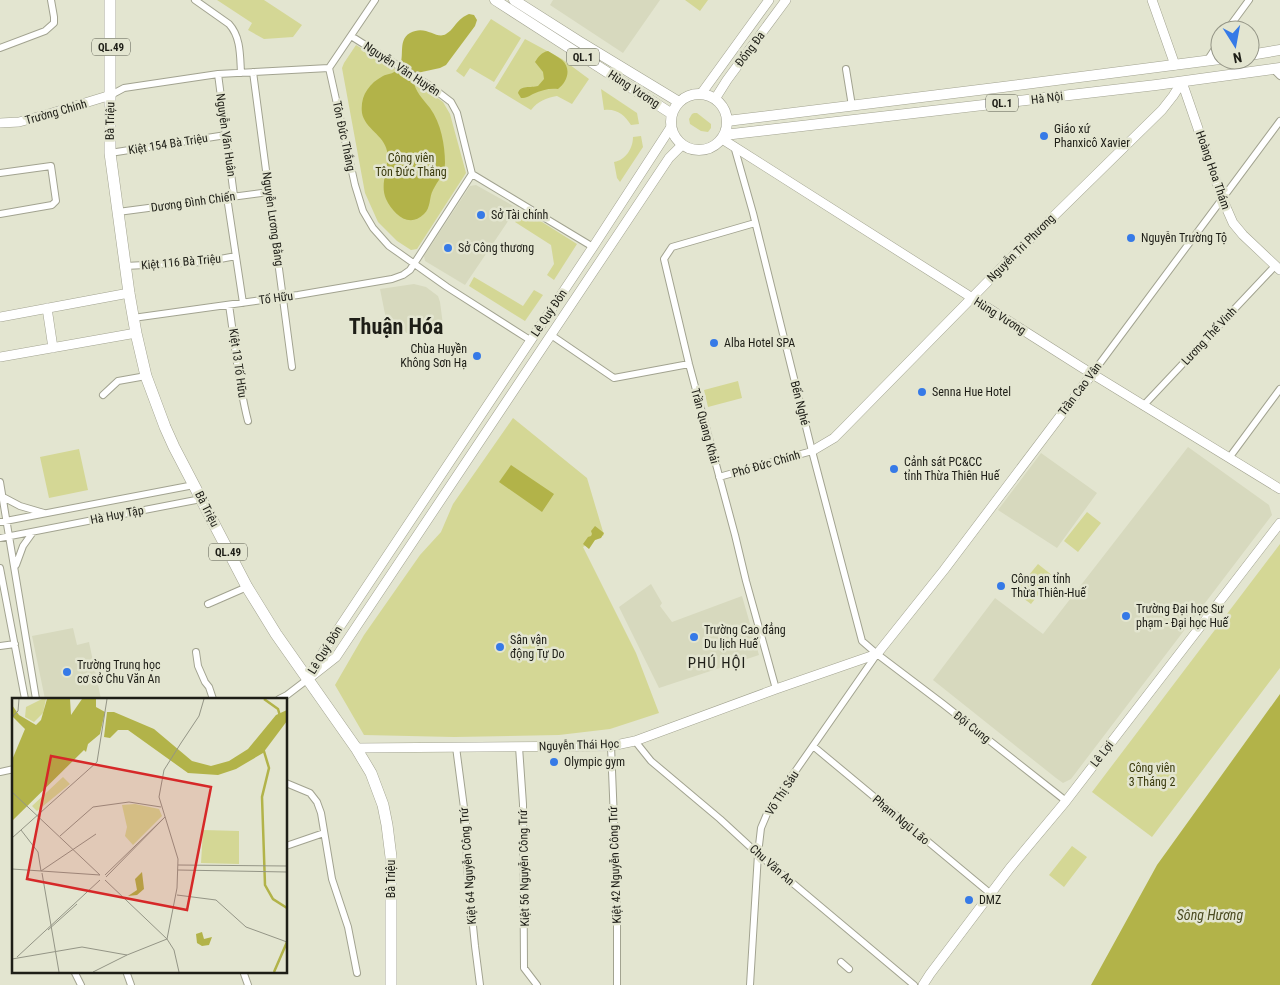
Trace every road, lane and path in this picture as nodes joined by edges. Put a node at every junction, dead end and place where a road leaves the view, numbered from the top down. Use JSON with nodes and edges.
{"nodes":[{"id":1,"x":52,"y":0,"type":"edge"},
{"id":2,"x":110,"y":0,"type":"edge"},
{"id":3,"x":194,"y":0,"type":"edge"},
{"id":4,"x":375,"y":0,"type":"edge"},
{"id":5,"x":495,"y":0,"type":"edge"},
{"id":6,"x":514,"y":0,"type":"edge"},
{"id":7,"x":769,"y":0,"type":"edge"},
{"id":8,"x":786,"y":0,"type":"edge"},
{"id":9,"x":1152,"y":0,"type":"edge"},
{"id":10,"x":1249,"y":0,"type":"edge"},
{"id":11,"x":1235,"y":20,"type":"edge"},
{"id":12,"x":351,"y":36,"type":"junction"},
{"id":13,"x":0,"y":48,"type":"edge"},
{"id":14,"x":1280,"y":50,"type":"edge"},
{"id":15,"x":1260,"y":52,"type":"edge"},
{"id":16,"x":1210,"y":56,"type":"edge"},
{"id":17,"x":1207,"y":61,"type":"junction"},
{"id":18,"x":1210,"y":61,"type":"edge"},
{"id":19,"x":1175,"y":65,"type":"junction"},
{"id":20,"x":329,"y":68,"type":"junction"},
{"id":21,"x":846,"y":69,"type":"dead end"},
{"id":22,"x":1278,"y":71,"type":"edge"},
{"id":23,"x":253,"y":72,"type":"junction"},
{"id":24,"x":241,"y":73,"type":"junction"},
{"id":25,"x":218,"y":74,"type":"junction"},
{"id":26,"x":1182,"y":82,"type":"junction"},
{"id":27,"x":700,"y":94,"type":"junction"},
{"id":28,"x":111,"y":95,"type":"junction"},
{"id":29,"x":715,"y":99,"type":"junction"},
{"id":30,"x":679,"y":102,"type":"junction"},
{"id":31,"x":852,"y":106,"type":"junction"},
{"id":32,"x":672,"y":114,"type":"junction"},
{"id":33,"x":727,"y":121,"type":"junction"},
{"id":34,"x":1280,"y":121,"type":"edge"},
{"id":35,"x":0,"y":123,"type":"edge"},
{"id":36,"x":671,"y":127,"type":"junction"},
{"id":37,"x":226,"y":135,"type":"junction"},
{"id":38,"x":723,"y":137,"type":"junction"},
{"id":39,"x":682,"y":145,"type":"junction"},
{"id":40,"x":734,"y":146,"type":"junction"},
{"id":41,"x":110,"y":153,"type":"junction"},
{"id":42,"x":0,"y":173,"type":"edge"},
{"id":43,"x":472,"y":174,"type":"junction"},
{"id":44,"x":269,"y":192,"type":"junction"},
{"id":45,"x":231,"y":197,"type":"junction"},
{"id":46,"x":625,"y":198,"type":"junction"},
{"id":47,"x":1222,"y":198,"type":"junction"},
{"id":48,"x":637,"y":206,"type":"junction"},
{"id":49,"x":118,"y":212,"type":"junction"},
{"id":50,"x":0,"y":214,"type":"edge"},
{"id":51,"x":755,"y":223,"type":"junction"},
{"id":52,"x":593,"y":247,"type":"junction"},
{"id":53,"x":236,"y":256,"type":"junction"},
{"id":54,"x":414,"y":264,"type":"junction"},
{"id":55,"x":125,"y":266,"type":"junction"},
{"id":56,"x":1278,"y":268,"type":"edge"},
{"id":57,"x":128,"y":292,"type":"junction"},
{"id":58,"x":283,"y":297,"type":"junction"},
{"id":59,"x":972,"y":298,"type":"junction"},
{"id":60,"x":243,"y":302,"type":"junction"},
{"id":61,"x":229,"y":304,"type":"junction"},
{"id":62,"x":47,"y":308,"type":"junction"},
{"id":63,"x":0,"y":317,"type":"edge"},
{"id":64,"x":133,"y":318,"type":"junction"},
{"id":65,"x":136,"y":333,"type":"junction"},
{"id":66,"x":551,"y":334,"type":"junction"},
{"id":67,"x":530,"y":340,"type":"junction"},
{"id":68,"x":542,"y":347,"type":"junction"},
{"id":69,"x":53,"y":348,"type":"junction"},
{"id":70,"x":0,"y":357,"type":"edge"},
{"id":71,"x":689,"y":364,"type":"junction"},
{"id":72,"x":292,"y":367,"type":"dead end"},
{"id":73,"x":1092,"y":374,"type":"junction"},
{"id":74,"x":146,"y":376,"type":"junction"},
{"id":75,"x":1280,"y":389,"type":"edge"},
{"id":76,"x":103,"y":395,"type":"dead end"},
{"id":77,"x":1143,"y":406,"type":"junction"},
{"id":78,"x":248,"y":421,"type":"dead end"},
{"id":79,"x":812,"y":451,"type":"junction"},
{"id":80,"x":1229,"y":458,"type":"junction"},
{"id":81,"x":719,"y":477,"type":"junction"},
{"id":82,"x":0,"y":482,"type":"edge"},
{"id":83,"x":194,"y":484,"type":"junction"},
{"id":84,"x":1280,"y":489,"type":"edge"},
{"id":85,"x":3,"y":497,"type":"junction"},
{"id":86,"x":201,"y":499,"type":"junction"},
{"id":87,"x":48,"y":514,"type":"junction"},
{"id":88,"x":413,"y":517,"type":"junction"},
{"id":89,"x":4,"y":521,"type":"edge"},
{"id":90,"x":1280,"y":522,"type":"edge"},
{"id":91,"x":425,"y":525,"type":"junction"},
{"id":92,"x":33,"y":532,"type":"junction"},
{"id":93,"x":10,"y":536,"type":"junction"},
{"id":94,"x":0,"y":538,"type":"edge"},
{"id":95,"x":0,"y":568,"type":"edge"},
{"id":96,"x":15,"y":569,"type":"junction"},
{"id":97,"x":247,"y":587,"type":"junction"},
{"id":98,"x":208,"y":604,"type":"dead end"},
{"id":99,"x":22,"y":608,"type":"junction"},
{"id":100,"x":8,"y":609,"type":"junction"},
{"id":101,"x":15,"y":644,"type":"junction"},
{"id":102,"x":0,"y":646,"type":"edge"},
{"id":103,"x":196,"y":652,"type":"dead end"},
{"id":104,"x":877,"y":654,"type":"junction"},
{"id":105,"x":308,"y":679,"type":"junction"},
{"id":106,"x":34,"y":687,"type":"junction"},
{"id":107,"x":23,"y":689,"type":"junction"},
{"id":108,"x":776,"y":689,"type":"junction"},
{"id":109,"x":25,"y":698,"type":"edge"},
{"id":110,"x":36,"y":698,"type":"edge"},
{"id":111,"x":213,"y":698,"type":"edge"},
{"id":112,"x":281,"y":698,"type":"edge"},
{"id":113,"x":634,"y":741,"type":"junction"},
{"id":114,"x":610,"y":746,"type":"junction"},
{"id":115,"x":812,"y":746,"type":"junction"},
{"id":116,"x":519,"y":747,"type":"junction"},
{"id":117,"x":356,"y":748,"type":"junction"},
{"id":118,"x":456,"y":748,"type":"junction"},
{"id":119,"x":288,"y":784,"type":"edge"},
{"id":120,"x":1066,"y":801,"type":"junction"},
{"id":121,"x":324,"y":833,"type":"junction"},
{"id":122,"x":288,"y":845,"type":"edge"},
{"id":123,"x":758,"y":854,"type":"junction"},
{"id":124,"x":991,"y":894,"type":"junction"},
{"id":125,"x":841,"y":962,"type":"dead end"},
{"id":126,"x":850,"y":969,"type":"dead end"},
{"id":127,"x":74,"y":972,"type":"edge"},
{"id":128,"x":126,"y":972,"type":"edge"},
{"id":129,"x":243,"y":972,"type":"edge"},
{"id":130,"x":357,"y":972,"type":"dead end"},
{"id":131,"x":81,"y":985,"type":"edge"},
{"id":132,"x":131,"y":985,"type":"edge"},
{"id":133,"x":248,"y":985,"type":"edge"},
{"id":134,"x":391,"y":985,"type":"edge"},
{"id":135,"x":480,"y":985,"type":"edge"},
{"id":136,"x":537,"y":985,"type":"edge"},
{"id":137,"x":617,"y":985,"type":"edge"},
{"id":138,"x":750,"y":985,"type":"edge"},
{"id":139,"x":914,"y":985,"type":"edge"},
{"id":140,"x":923,"y":985,"type":"edge"}],
"edges":[{"from":1,"to":13,"type":"street"},
{"from":2,"to":28,"type":"highway","name":"Bà Triệu","number":"QL.49"},
{"from":3,"to":24,"type":"street"},
{"from":4,"to":12,"type":"street"},
{"from":5,"to":32,"type":"main road","name":"Hùng Vương","number":"QL.1"},
{"from":6,"to":30,"type":"main road","name":"Hùng Vương","number":"QL.1"},
{"from":7,"to":27,"type":"street","name":"Đống Đa"},
{"from":8,"to":29,"type":"street","name":"Đống Đa"},
{"from":9,"to":19,"type":"street"},
{"from":10,"to":11,"type":"street"},
{"from":12,"to":20,"type":"street"},
{"from":12,"to":43,"type":"street","name":"Nguyễn Văn Huyên"},
{"from":14,"to":15,"type":"main road"},
{"from":16,"to":17,"type":"street"},
{"from":17,"to":18,"type":"main road","name":"Hà Nội","number":"QL.1"},
{"from":17,"to":19,"type":"main road","name":"Hà Nội","number":"QL.1"},
{"from":19,"to":26,"type":"main road"},
{"from":19,"to":31,"type":"main road","name":"Hà Nội","number":"QL.1"},
{"from":20,"to":23,"type":"street"},
{"from":20,"to":54,"type":"street","name":"Tôn Đức Thắng"},
{"from":21,"to":31,"type":"street"},
{"from":22,"to":26,"type":"main road","name":"Hà Nội","number":"QL.1"},
{"from":23,"to":24,"type":"street"},
{"from":23,"to":44,"type":"street","name":"Nguyễn Lương Bằng"},
{"from":24,"to":25,"type":"street"},
{"from":25,"to":28,"type":"street"},
{"from":25,"to":37,"type":"street","name":"Nguyễn Văn Huân"},
{"from":26,"to":38,"type":"main road","name":"Hà Nội","number":"QL.1"},
{"from":26,"to":47,"type":"street","name":"Hoàng Hoa Thám"},
{"from":26,"to":59,"type":"street","name":"Nguyễn Tri Phương"},
{"from":27,"to":29,"type":"main road"},
{"from":27,"to":30,"type":"main road"},
{"from":28,"to":35,"type":"street","name":"Trường Chinh"},
{"from":28,"to":41,"type":"highway","name":"Bà Triệu","number":"QL.49"},
{"from":29,"to":33,"type":"main road"},
{"from":30,"to":32,"type":"main road"},
{"from":31,"to":33,"type":"main road","name":"Hà Nội","number":"QL.1"},
{"from":32,"to":36,"type":"main road"},
{"from":33,"to":38,"type":"main road"},
{"from":34,"to":47,"type":"street","name":"Trần Cao Vân"},
{"from":36,"to":39,"type":"main road"},
{"from":36,"to":46,"type":"street","name":"Lê Quý Đôn"},
{"from":37,"to":41,"type":"street","name":"Kiệt 154 Bà Triệu"},
{"from":37,"to":45,"type":"street","name":"Nguyễn Văn Huân"},
{"from":38,"to":39,"type":"main road","number":"QL.1"},
{"from":38,"to":40,"type":"street","name":"Hùng Vương"},
{"from":39,"to":48,"type":"street","name":"Lê Quý Đôn"},
{"from":40,"to":51,"type":"street","name":"Bến Nghé"},
{"from":40,"to":59,"type":"street","name":"Hùng Vương"},
{"from":41,"to":49,"type":"highway","name":"Bà Triệu","number":"QL.49"},
{"from":42,"to":50,"type":"street"},
{"from":43,"to":52,"type":"street"},
{"from":43,"to":54,"type":"street"},
{"from":44,"to":45,"type":"street","name":"Dương Đình Chiến"},
{"from":44,"to":58,"type":"street","name":"Nguyễn Lương Bằng"},
{"from":45,"to":49,"type":"street","name":"Dương Đình Chiến"},
{"from":45,"to":53,"type":"street","name":"Kiệt 116 Bà Triệu"},
{"from":46,"to":48,"type":"street"},
{"from":46,"to":52,"type":"street","name":"Lê Quý Đôn"},
{"from":47,"to":56,"type":"street","name":"Hoàng Hoa Thám"},
{"from":47,"to":73,"type":"street","name":"Trần Cao Vân"},
{"from":48,"to":66,"type":"street","name":"Lê Quý Đôn"},
{"from":49,"to":55,"type":"highway","name":"Bà Triệu","number":"QL.49"},
{"from":51,"to":71,"type":"street","name":"Trần Quang Khải"},
{"from":51,"to":79,"type":"street","name":"Bến Nghé"},
{"from":52,"to":67,"type":"street","name":"Lê Quý Đôn"},
{"from":53,"to":55,"type":"street","name":"Kiệt 116 Bà Triệu"},
{"from":53,"to":60,"type":"street"},
{"from":54,"to":58,"type":"street","name":"Tố Hữu"},
{"from":54,"to":67,"type":"street","name":"Tôn Đức Thắng"},
{"from":55,"to":57,"type":"highway","name":"Bà Triệu","number":"QL.49"},
{"from":56,"to":77,"type":"street","name":"Lương Thế Vinh"},
{"from":57,"to":62,"type":"street"},
{"from":57,"to":64,"type":"highway","name":"Bà Triệu","number":"QL.49"},
{"from":58,"to":60,"type":"street","name":"Tố Hữu"},
{"from":58,"to":72,"type":"street","name":"Nguyễn Lương Bằng"},
{"from":59,"to":73,"type":"street","name":"Hùng Vương"},
{"from":59,"to":79,"type":"street","name":"Nguyễn Tri Phương"},
{"from":60,"to":61,"type":"street","name":"Tố Hữu"},
{"from":61,"to":64,"type":"street","name":"Tố Hữu"},
{"from":61,"to":78,"type":"street","name":"Kiệt 13 Tố Hữu"},
{"from":62,"to":63,"type":"street"},
{"from":62,"to":69,"type":"street"},
{"from":64,"to":65,"type":"highway","name":"Bà Triệu","number":"QL.49"},
{"from":65,"to":69,"type":"street"},
{"from":65,"to":74,"type":"highway","name":"Bà Triệu","number":"QL.49"},
{"from":66,"to":68,"type":"street","name":"Lê Quý Đôn"},
{"from":66,"to":71,"type":"street"},
{"from":67,"to":68,"type":"street"},
{"from":67,"to":88,"type":"street","name":"Lê Quý Đôn"},
{"from":68,"to":91,"type":"street","name":"Lê Quý Đôn"},
{"from":69,"to":70,"type":"street"},
{"from":71,"to":81,"type":"street","name":"Trần Quang Khải"},
{"from":73,"to":77,"type":"street","name":"Hùng Vương"},
{"from":73,"to":104,"type":"street","name":"Trần Cao Vân"},
{"from":74,"to":76,"type":"street"},
{"from":74,"to":83,"type":"highway","name":"Bà Triệu","number":"QL.49"},
{"from":75,"to":80,"type":"street"},
{"from":77,"to":80,"type":"street","name":"Hùng Vương"},
{"from":79,"to":81,"type":"street","name":"Phó Đức Chính"},
{"from":79,"to":104,"type":"street","name":"Bến Nghé"},
{"from":80,"to":84,"type":"street","name":"Hùng Vương"},
{"from":81,"to":108,"type":"street","name":"Trần Quang Khải"},
{"from":82,"to":85,"type":"street"},
{"from":83,"to":86,"type":"highway","name":"Bà Triệu","number":"QL.49"},
{"from":83,"to":87,"type":"street","name":"Hà Huy Tập"},
{"from":85,"to":87,"type":"street","name":"Hà Huy Tập"},
{"from":85,"to":89,"type":"street"},
{"from":86,"to":92,"type":"street","name":"Hà Huy Tập"},
{"from":86,"to":97,"type":"highway","name":"Bà Triệu","number":"QL.49"},
{"from":87,"to":89,"type":"street","name":"Hà Huy Tập"},
{"from":88,"to":91,"type":"street"},
{"from":88,"to":105,"type":"street","name":"Lê Quý Đôn"},
{"from":89,"to":93,"type":"street"},
{"from":90,"to":120,"type":"street","name":"Lê Lợi"},
{"from":91,"to":105,"type":"street","name":"Lê Quý Đôn"},
{"from":92,"to":93,"type":"street","name":"Hà Huy Tập"},
{"from":92,"to":96,"type":"street"},
{"from":93,"to":94,"type":"street","name":"Hà Huy Tập"},
{"from":93,"to":96,"type":"street"},
{"from":95,"to":100,"type":"street"},
{"from":96,"to":99,"type":"street"},
{"from":97,"to":98,"type":"street"},
{"from":97,"to":105,"type":"highway","name":"Bà Triệu","number":"QL.49"},
{"from":99,"to":100,"type":"street"},
{"from":99,"to":106,"type":"street"},
{"from":100,"to":101,"type":"street"},
{"from":101,"to":102,"type":"street"},
{"from":101,"to":107,"type":"street"},
{"from":103,"to":111,"type":"street"},
{"from":104,"to":108,"type":"street","name":"Nguyễn Thái Học"},
{"from":104,"to":115,"type":"street","name":"Võ Thị Sáu"},
{"from":104,"to":120,"type":"street","name":"Đội Cung"},
{"from":105,"to":112,"type":"street"},
{"from":105,"to":117,"type":"highway","name":"Bà Triệu","number":"QL.49"},
{"from":106,"to":107,"type":"street"},
{"from":106,"to":110,"type":"street"},
{"from":107,"to":109,"type":"street"},
{"from":108,"to":113,"type":"street","name":"Nguyễn Thái Học"},
{"from":113,"to":114,"type":"street","name":"Nguyễn Thái Học"},
{"from":113,"to":123,"type":"street","name":"Chu Văn An"},
{"from":114,"to":116,"type":"street","name":"Nguyễn Thái Học"},
{"from":114,"to":137,"type":"street","name":"Kiệt 42 Nguyễn Công Trứ"},
{"from":115,"to":123,"type":"street","name":"Võ Thị Sáu"},
{"from":115,"to":124,"type":"street","name":"Phạm Ngũ Lão"},
{"from":116,"to":118,"type":"street","name":"Nguyễn Thái Học"},
{"from":116,"to":136,"type":"street","name":"Kiệt 56 Nguyễn Công Trứ"},
{"from":117,"to":118,"type":"street","name":"Nguyễn Thái Học"},
{"from":117,"to":134,"type":"highway","name":"Bà Triệu","number":"QL.49"},
{"from":118,"to":135,"type":"street","name":"Kiệt 64 Nguyễn Công Trứ"},
{"from":119,"to":121,"type":"street"},
{"from":120,"to":124,"type":"street","name":"Lê Lợi"},
{"from":121,"to":122,"type":"street"},
{"from":121,"to":130,"type":"street"},
{"from":123,"to":138,"type":"street","name":"Võ Thị Sáu"},
{"from":123,"to":139,"type":"street","name":"Chu Văn An"},
{"from":124,"to":140,"type":"street","name":"Lê Lợi"},
{"from":125,"to":126,"type":"street"},
{"from":127,"to":131,"type":"street"},
{"from":128,"to":132,"type":"street"},
{"from":129,"to":133,"type":"street"}]}
